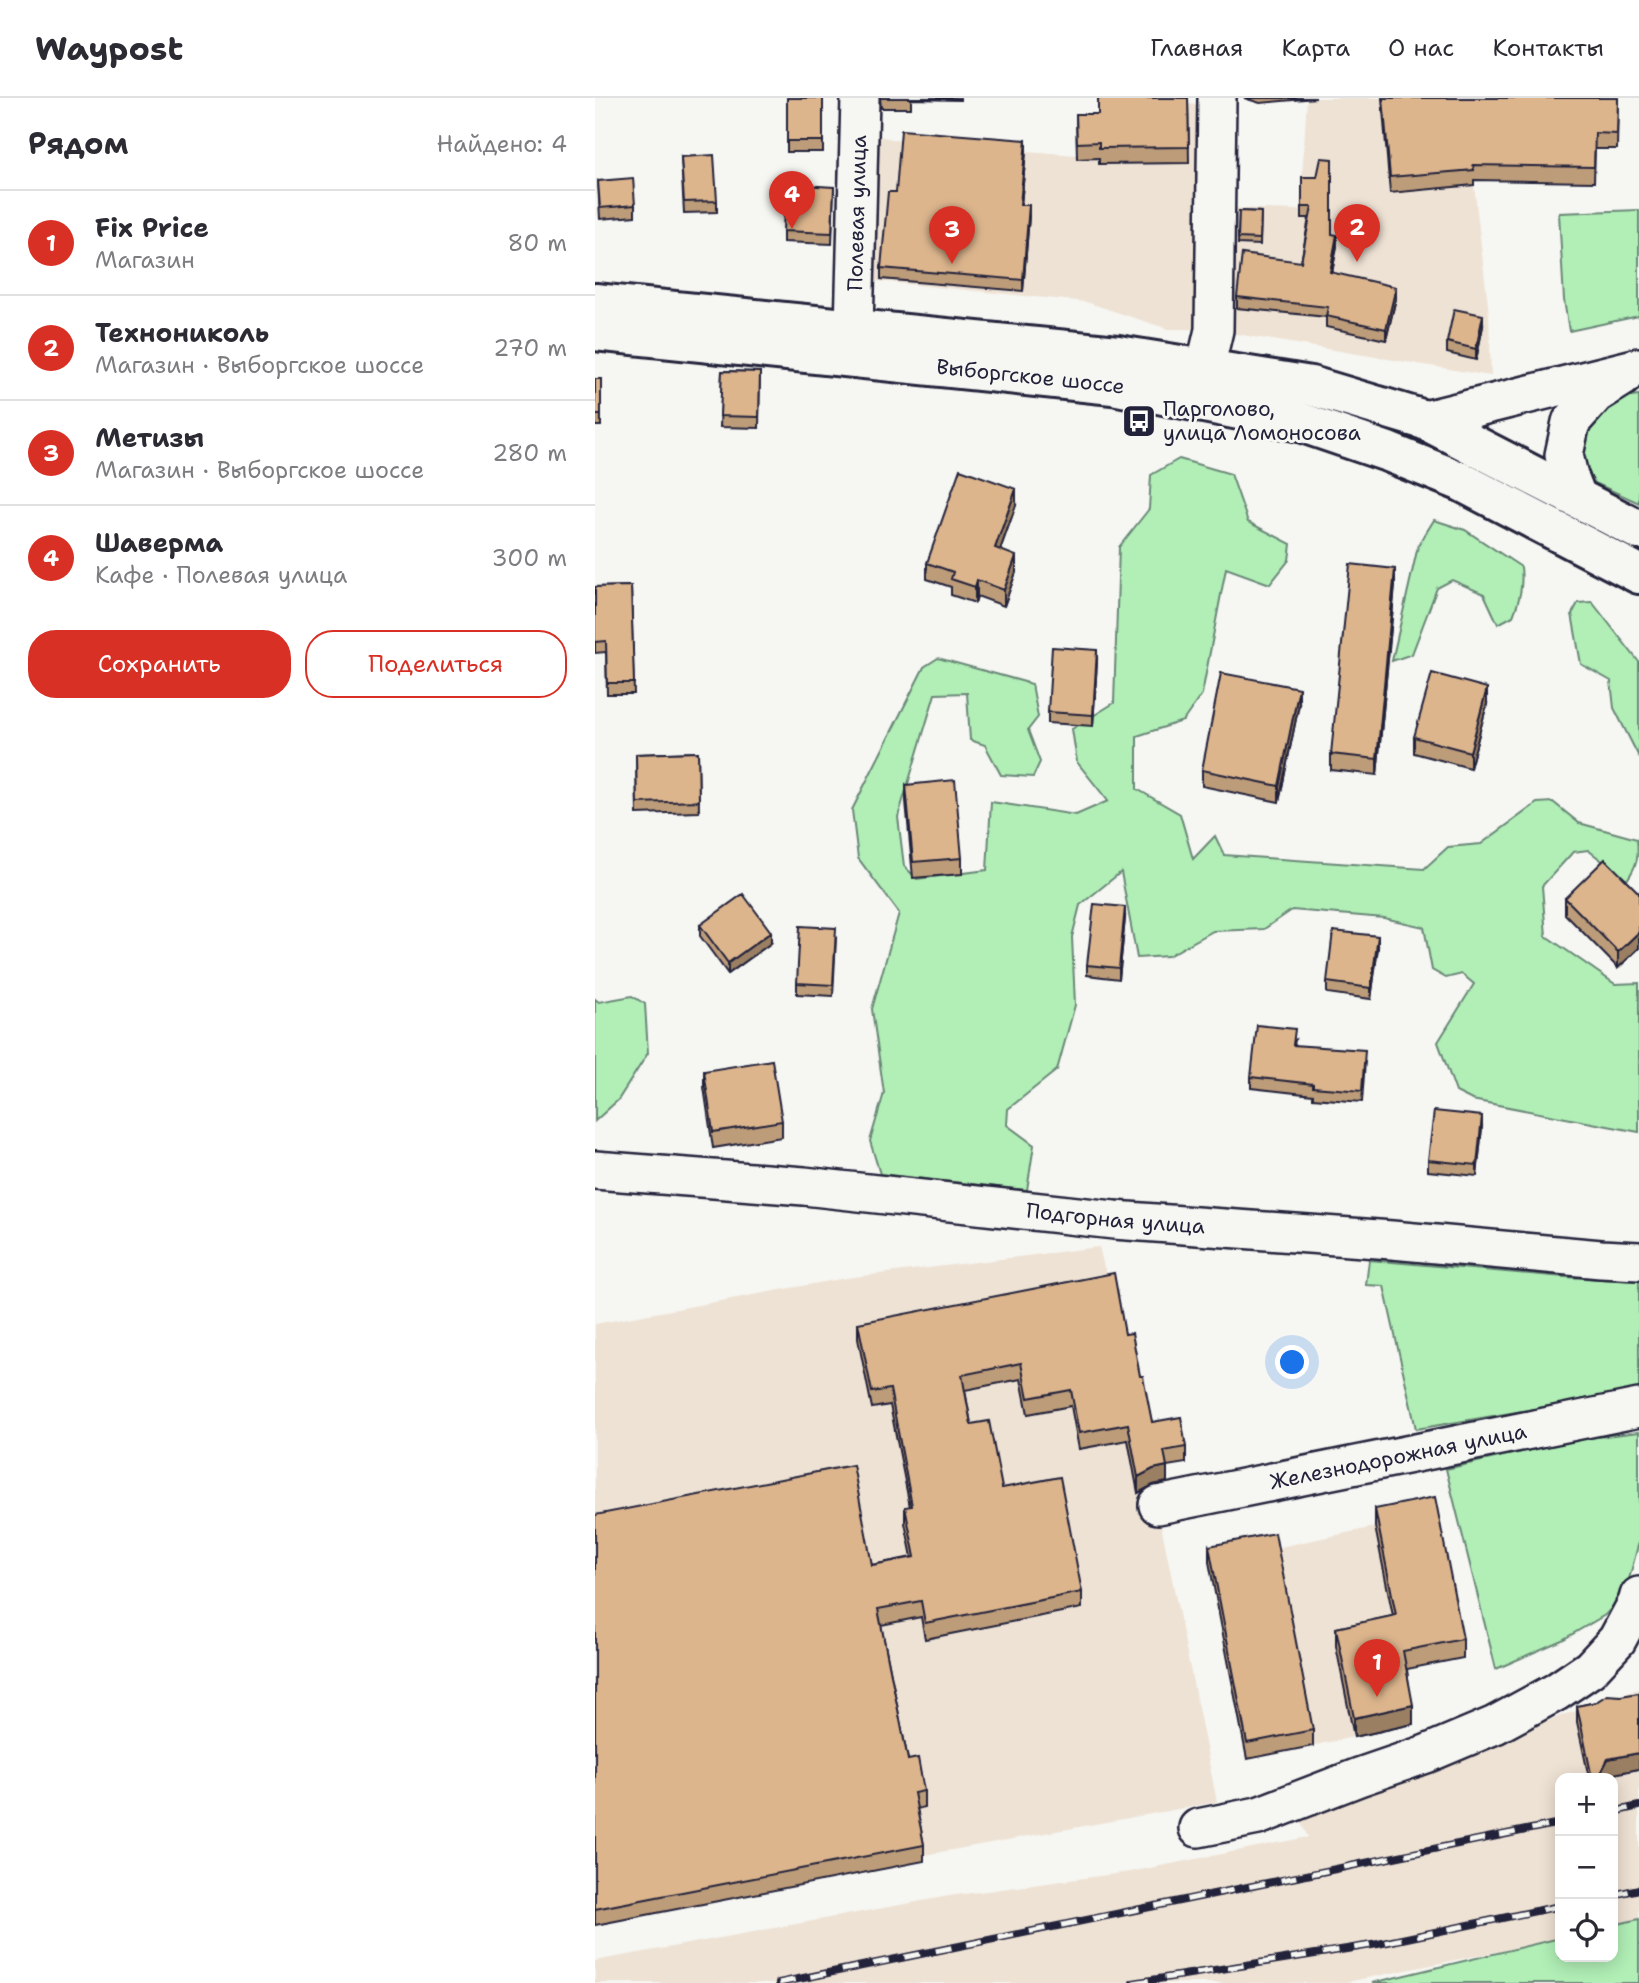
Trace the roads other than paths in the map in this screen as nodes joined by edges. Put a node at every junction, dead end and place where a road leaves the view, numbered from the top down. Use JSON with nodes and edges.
{"nodes":[{"id":1,"x":860,"y":98,"type":"edge"},
{"id":2,"x":1217,"y":98,"type":"edge"},
{"id":3,"x":595,"y":303,"type":"edge"},
{"id":4,"x":855,"y":329,"type":"junction"},
{"id":5,"x":595,"y":331,"type":"edge"},
{"id":6,"x":1639,"y":367,"type":"edge"},
{"id":7,"x":1205,"y":368,"type":"junction"},
{"id":8,"x":1425,"y":420,"type":"junction"},
{"id":9,"x":1578,"y":499,"type":"junction"},
{"id":10,"x":1639,"y":530,"type":"edge"},
{"id":11,"x":1639,"y":574,"type":"edge"},
{"id":12,"x":595,"y":1170,"type":"edge"},
{"id":13,"x":1639,"y":1261,"type":"edge"},
{"id":14,"x":1639,"y":1408,"type":"edge"},
{"id":15,"x":1158,"y":1504,"type":"dead end"},
{"id":16,"x":1639,"y":1597,"type":"edge"},
{"id":17,"x":1198,"y":1828,"type":"dead end"}],
"edges":[{"from":1,"to":4,"type":"street","name":"Полевая улица"},
{"from":2,"to":7,"type":"street"},
{"from":3,"to":4,"type":"main road","name":"Выборгское шоссе"},
{"from":4,"to":7,"type":"main road","name":"Выборгское шоссе"},
{"from":5,"to":11,"type":"main road","name":"Выборгское шоссе"},
{"from":6,"to":8,"type":"street"},
{"from":6,"to":9,"type":"street"},
{"from":7,"to":8,"type":"main road","name":"Выборгское шоссе"},
{"from":8,"to":9,"type":"main road","name":"Выборгское шоссе"},
{"from":9,"to":10,"type":"main road","name":"Выборгское шоссе"},
{"from":12,"to":13,"type":"street","name":"Подгорная улица"},
{"from":14,"to":15,"type":"street","name":"Железнодорожная улица"},
{"from":16,"to":17,"type":"street"}]}
